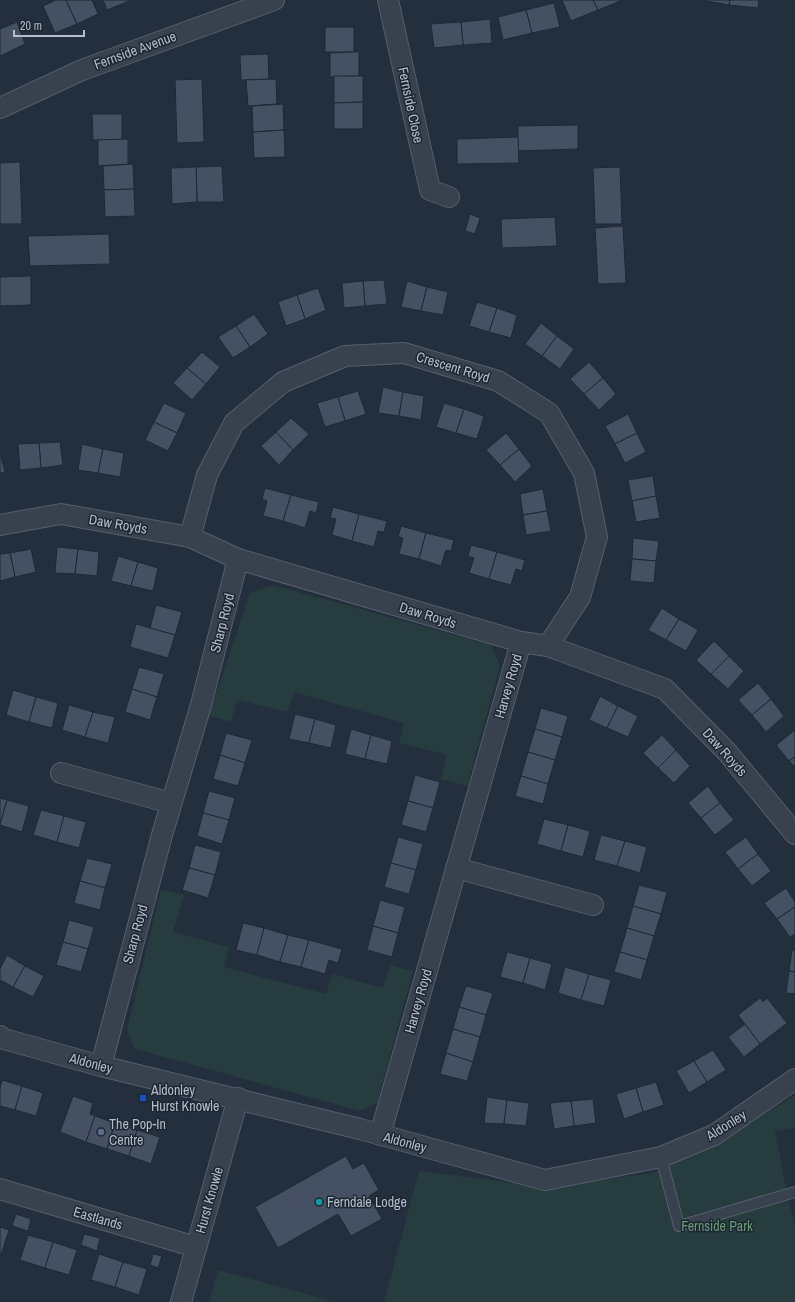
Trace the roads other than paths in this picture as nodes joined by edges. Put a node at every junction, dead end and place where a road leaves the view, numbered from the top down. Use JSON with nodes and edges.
{"nodes":[{"id":1,"x":274,"y":0,"type":"edge"},
{"id":2,"x":388,"y":0,"type":"edge"},
{"id":3,"x":0,"y":108,"type":"edge"},
{"id":4,"x":449,"y":197,"type":"dead end"},
{"id":5,"x":0,"y":525,"type":"edge"},
{"id":6,"x":190,"y":536,"type":"junction"},
{"id":7,"x":238,"y":559,"type":"junction"},
{"id":8,"x":520,"y":642,"type":"junction"},
{"id":9,"x":548,"y":646,"type":"junction"},
{"id":10,"x":61,"y":773,"type":"dead end"},
{"id":11,"x":171,"y":803,"type":"junction"},
{"id":12,"x":795,"y":834,"type":"edge"},
{"id":13,"x":456,"y":868,"type":"junction"},
{"id":14,"x":593,"y":905,"type":"dead end"},
{"id":15,"x":0,"y":1036,"type":"edge"},
{"id":16,"x":101,"y":1066,"type":"junction"},
{"id":17,"x":795,"y":1079,"type":"edge"},
{"id":18,"x":238,"y":1098,"type":"junction"},
{"id":19,"x":380,"y":1135,"type":"junction"},
{"id":20,"x":661,"y":1157,"type":"junction"},
{"id":21,"x":0,"y":1189,"type":"edge"},
{"id":22,"x":795,"y":1192,"type":"edge"},
{"id":23,"x":196,"y":1247,"type":"junction"},
{"id":24,"x":181,"y":1302,"type":"edge"}],
"edges":[{"from":1,"to":3,"type":"street","name":"Fernside Avenue"},
{"from":2,"to":4,"type":"street","name":"Fernside Close"},
{"from":5,"to":6,"type":"street","name":"Daw Royds"},
{"from":6,"to":7,"type":"street","name":"Daw Royds"},
{"from":6,"to":9,"type":"street","name":"Crescent Royd"},
{"from":7,"to":8,"type":"street","name":"Daw Royds"},
{"from":7,"to":11,"type":"street","name":"Sharp Royd"},
{"from":8,"to":9,"type":"street","name":"Daw Royds"},
{"from":8,"to":13,"type":"street","name":"Harvey Royd"},
{"from":9,"to":12,"type":"street","name":"Daw Royds"},
{"from":10,"to":11,"type":"street"},
{"from":11,"to":16,"type":"street","name":"Sharp Royd"},
{"from":13,"to":14,"type":"street"},
{"from":13,"to":19,"type":"street","name":"Harvey Royd"},
{"from":15,"to":16,"type":"street","name":"Aldonley"},
{"from":16,"to":18,"type":"street","name":"Aldonley"},
{"from":17,"to":20,"type":"street","name":"Aldonley"},
{"from":18,"to":19,"type":"street","name":"Aldonley"},
{"from":18,"to":23,"type":"street","name":"Hurst Knowle"},
{"from":19,"to":20,"type":"street","name":"Aldonley"},
{"from":20,"to":22,"type":"lane"},
{"from":21,"to":23,"type":"street","name":"Eastlands"},
{"from":23,"to":24,"type":"street","name":"Hurst Knowle"}]}
